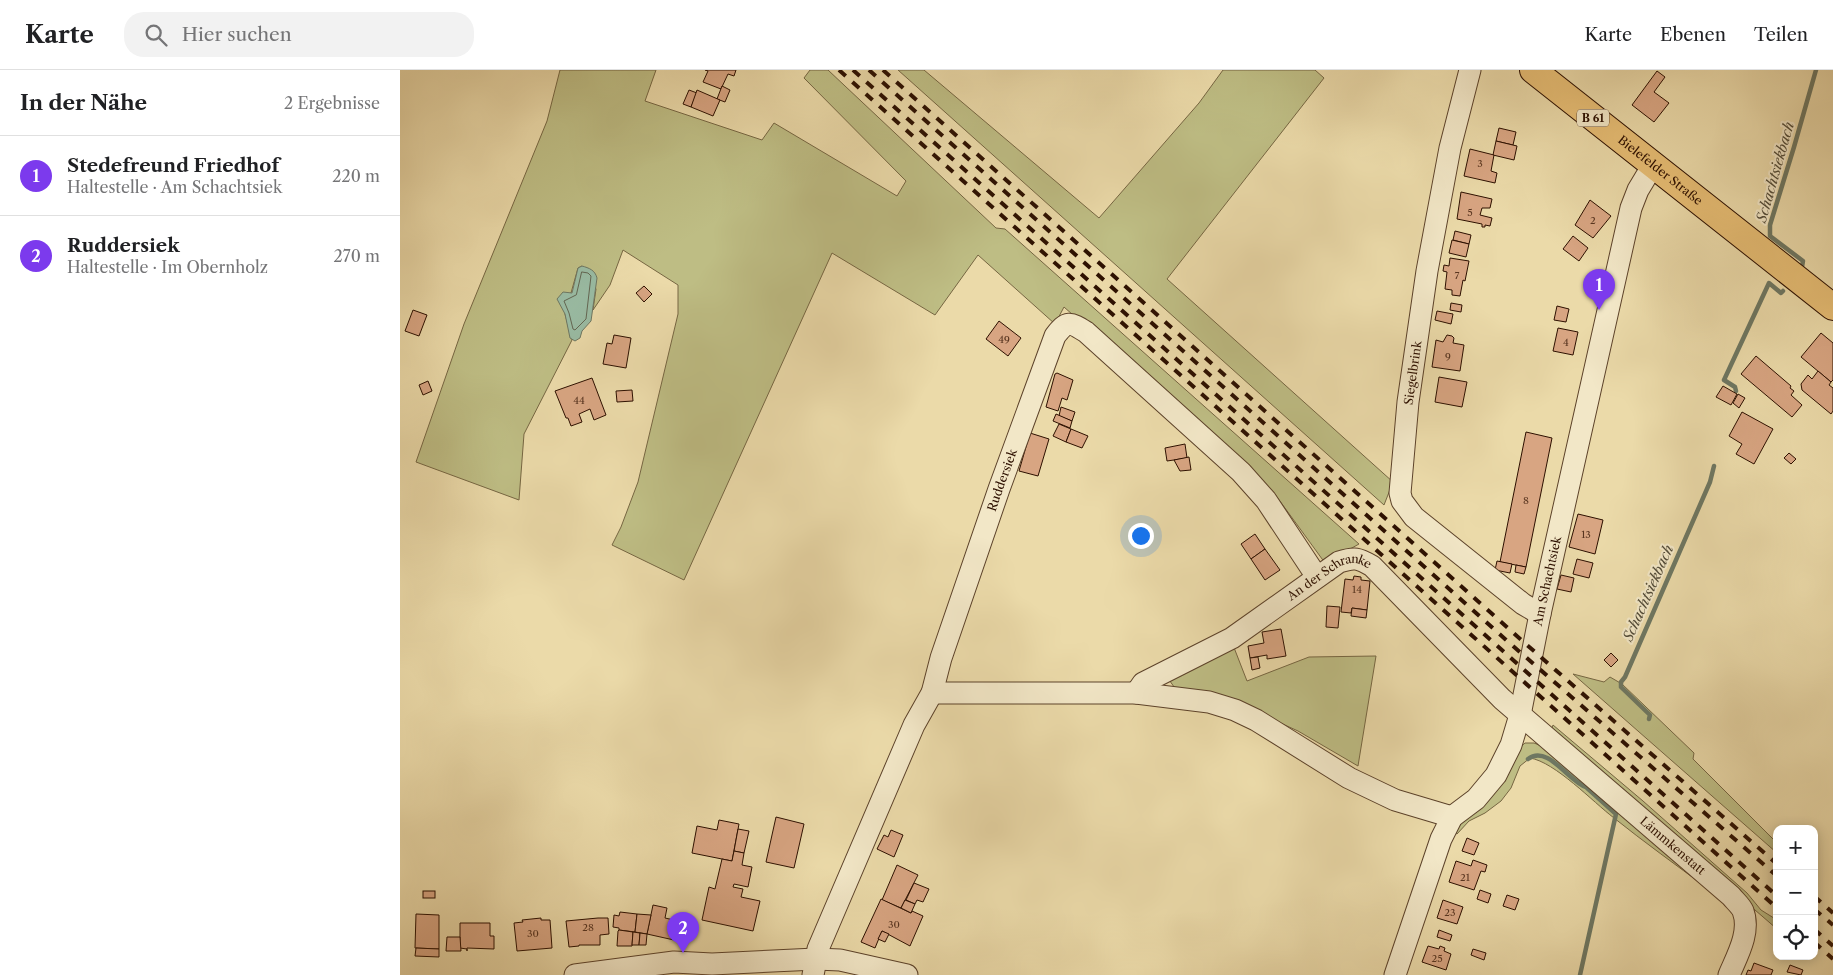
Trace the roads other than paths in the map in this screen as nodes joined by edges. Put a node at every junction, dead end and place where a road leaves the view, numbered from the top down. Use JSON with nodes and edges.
{"nodes":[{"id":1,"x":1470,"y":70,"type":"edge"},
{"id":2,"x":1533,"y":70,"type":"edge"},
{"id":3,"x":1653,"y":165,"type":"junction"},
{"id":4,"x":1833,"y":307,"type":"edge"},
{"id":5,"x":1317,"y":577,"type":"junction"},
{"id":6,"x":1540,"y":614,"type":"junction"},
{"id":7,"x":932,"y":692,"type":"junction"},
{"id":8,"x":1136,"y":693,"type":"junction"},
{"id":9,"x":1520,"y":715,"type":"junction"},
{"id":10,"x":1452,"y":817,"type":"junction"},
{"id":11,"x":814,"y":967,"type":"edge"},
{"id":12,"x":575,"y":975,"type":"edge"},
{"id":13,"x":906,"y":975,"type":"edge"},
{"id":14,"x":1395,"y":975,"type":"edge"},
{"id":15,"x":1730,"y":975,"type":"edge"}],
"edges":[{"from":1,"to":6,"type":"street","name":"Siegelbrink"},
{"from":2,"to":3,"type":"main road","name":"Bielefelder Straße","number":"B 61"},
{"from":3,"to":4,"type":"main road","name":"Bielefelder Straße","number":"B 61"},
{"from":3,"to":6,"type":"street","name":"Am Schachtsiek"},
{"from":5,"to":7,"type":"street","name":"Ruddersiek"},
{"from":5,"to":8,"type":"street","name":"An der Schranke"},
{"from":5,"to":9,"type":"street","name":"An der Schranke"},
{"from":6,"to":9,"type":"street","name":"Am Schachtsiek"},
{"from":7,"to":8,"type":"street"},
{"from":7,"to":11,"type":"street","name":"Ruddersiek"},
{"from":8,"to":10,"type":"street"},
{"from":9,"to":10,"type":"street","name":"Am Schachtsiek"},
{"from":9,"to":15,"type":"street","name":"Lämmkenstatt"},
{"from":10,"to":14,"type":"street","name":"Am Schachtsiek"},
{"from":11,"to":12,"type":"street"},
{"from":11,"to":13,"type":"street"}]}
